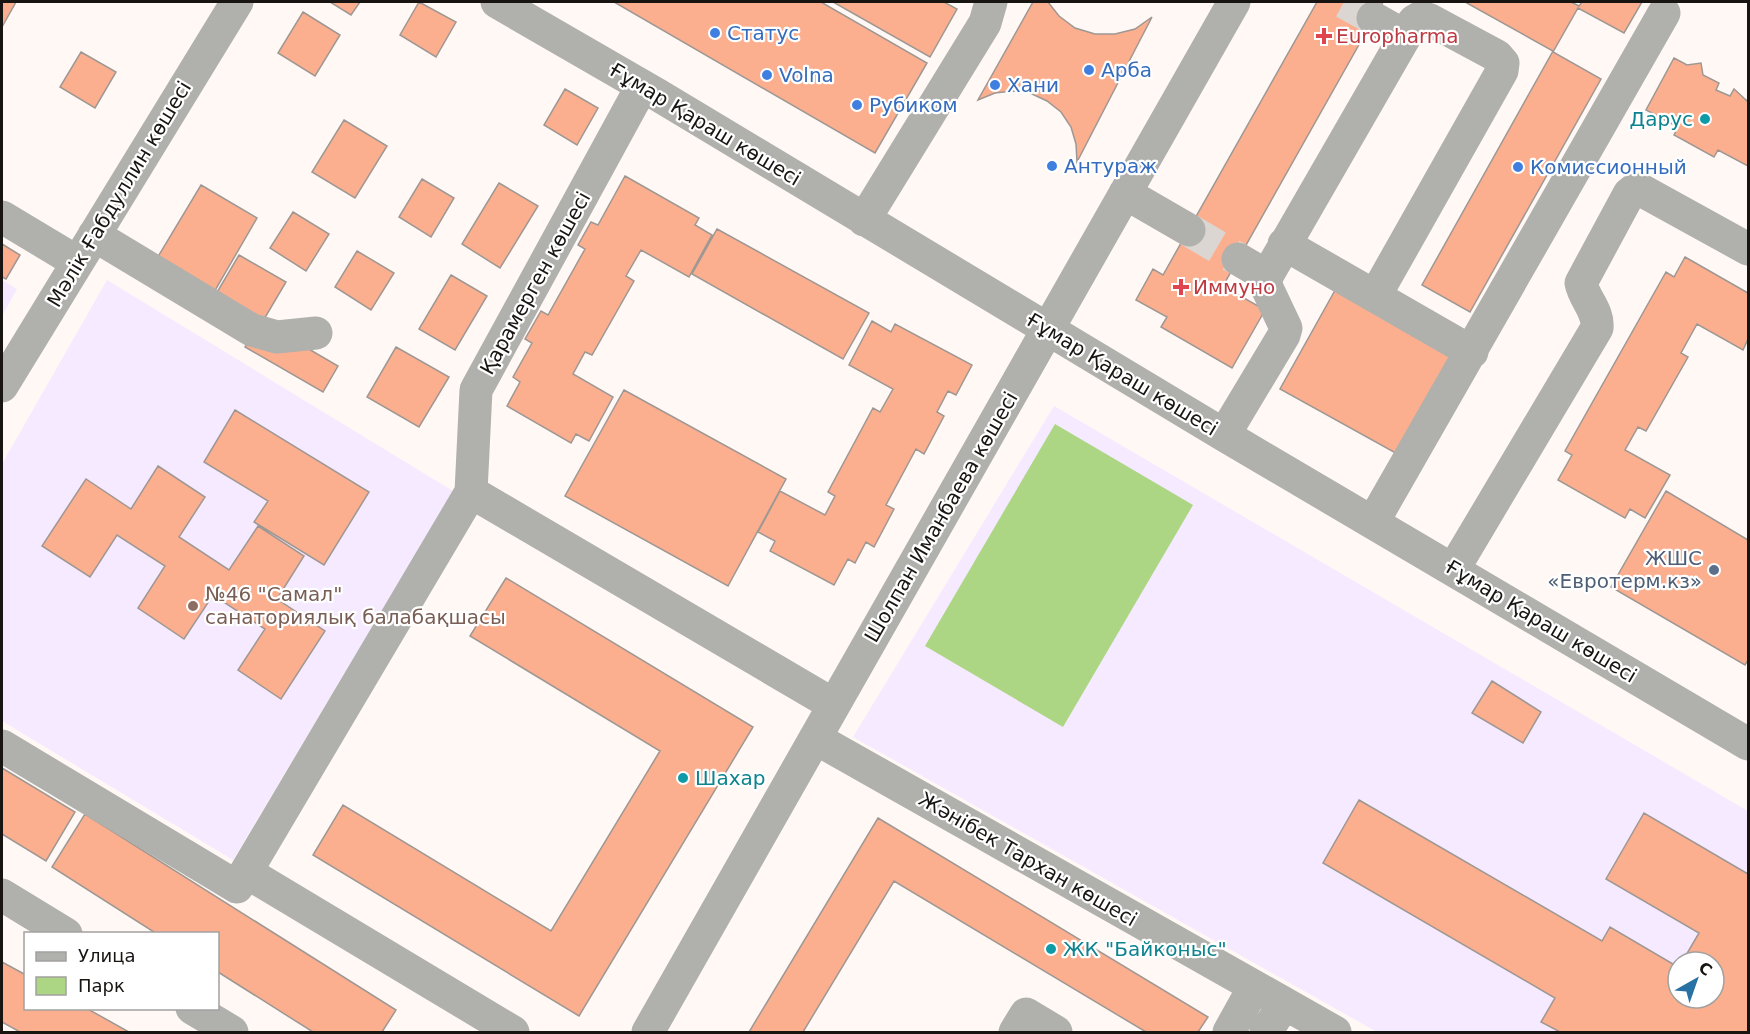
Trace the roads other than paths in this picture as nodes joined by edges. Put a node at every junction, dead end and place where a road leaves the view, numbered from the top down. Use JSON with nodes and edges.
{"nodes":[{"id":1,"x":237,"y":2,"type":"edge"},
{"id":2,"x":497,"y":2,"type":"edge"},
{"id":3,"x":991,"y":2,"type":"edge"},
{"id":4,"x":1234,"y":2,"type":"edge"},
{"id":5,"x":1664,"y":13,"type":"dead end"},
{"id":6,"x":1373,"y":18,"type":"tunnel mouth"},
{"id":7,"x":1405,"y":36,"type":"junction"},
{"id":8,"x":642,"y":86,"type":"junction"},
{"id":9,"x":1125,"y":193,"type":"junction"},
{"id":10,"x":2,"y":217,"type":"edge"},
{"id":11,"x":864,"y":220,"type":"junction"},
{"id":12,"x":1189,"y":230,"type":"tunnel mouth"},
{"id":13,"x":94,"y":235,"type":"junction"},
{"id":14,"x":1284,"y":244,"type":"junction"},
{"id":15,"x":1749,"y":249,"type":"edge"},
{"id":16,"x":1238,"y":259,"type":"tunnel mouth"},
{"id":17,"x":77,"y":262,"type":"junction"},
{"id":18,"x":1268,"y":276,"type":"junction"},
{"id":19,"x":1375,"y":296,"type":"junction"},
{"id":20,"x":1047,"y":330,"type":"junction"},
{"id":21,"x":316,"y":333,"type":"dead end"},
{"id":22,"x":1472,"y":352,"type":"junction"},
{"id":23,"x":2,"y":386,"type":"edge"},
{"id":24,"x":1224,"y":435,"type":"junction"},
{"id":25,"x":471,"y":492,"type":"junction"},
{"id":26,"x":1373,"y":522,"type":"junction"},
{"id":27,"x":1453,"y":570,"type":"junction"},
{"id":28,"x":834,"y":705,"type":"junction"},
{"id":29,"x":814,"y":738,"type":"junction"},
{"id":30,"x":1749,"y":744,"type":"edge"},
{"id":31,"x":2,"y":746,"type":"edge"},
{"id":32,"x":246,"y":872,"type":"junction"},
{"id":33,"x":2,"y":895,"type":"edge"},
{"id":34,"x":64,"y":932,"type":"edge"},
{"id":35,"x":1254,"y":987,"type":"junction"},
{"id":36,"x":1284,"y":1004,"type":"junction"},
{"id":37,"x":195,"y":1010,"type":"edge"},
{"id":38,"x":658,"y":1029,"type":"edge"},
{"id":39,"x":232,"y":1032,"type":"edge"},
{"id":40,"x":513,"y":1032,"type":"edge"},
{"id":41,"x":1015,"y":1032,"type":"edge"},
{"id":42,"x":1056,"y":1032,"type":"edge"},
{"id":43,"x":1229,"y":1032,"type":"edge"},
{"id":44,"x":1266,"y":1032,"type":"edge"},
{"id":45,"x":1335,"y":1032,"type":"edge"}],
"edges":[{"from":1,"to":13,"type":"street","name":"Мәлік Ғабдуллин көшесі"},
{"from":2,"to":8,"type":"street","name":"Ғұмар Қараш көшесі"},
{"from":3,"to":11,"type":"street"},
{"from":4,"to":9,"type":"street","name":"Шолпан Иманбаева көшесі"},
{"from":5,"to":22,"type":"street"},
{"from":6,"to":7,"type":"street"},
{"from":7,"to":14,"type":"street"},
{"from":7,"to":19,"type":"street"},
{"from":8,"to":11,"type":"street","name":"Ғұмар Қараш көшесі"},
{"from":8,"to":25,"type":"street","name":"Қарамерген көшесі"},
{"from":9,"to":12,"type":"street"},
{"from":9,"to":20,"type":"street","name":"Шолпан Иманбаева көшесі"},
{"from":10,"to":17,"type":"street"},
{"from":11,"to":20,"type":"street","name":"Ғұмар Қараш көшесі"},
{"from":13,"to":17,"type":"street","name":"Мәлік Ғабдуллин көшесі"},
{"from":13,"to":21,"type":"street"},
{"from":14,"to":18,"type":"street"},
{"from":14,"to":19,"type":"street"},
{"from":15,"to":27,"type":"street"},
{"from":16,"to":18,"type":"street"},
{"from":17,"to":23,"type":"street","name":"Мәлік Ғабдуллин көшесі"},
{"from":18,"to":24,"type":"street"},
{"from":19,"to":22,"type":"street"},
{"from":20,"to":24,"type":"street","name":"Ғұмар Қараш көшесі"},
{"from":20,"to":28,"type":"street","name":"Шолпан Иманбаева көшесі"},
{"from":22,"to":26,"type":"street"},
{"from":24,"to":26,"type":"street","name":"Ғұмар Қараш көшесі"},
{"from":25,"to":28,"type":"street"},
{"from":25,"to":32,"type":"street"},
{"from":26,"to":27,"type":"street","name":"Ғұмар Қараш көшесі"},
{"from":27,"to":30,"type":"street","name":"Ғұмар Қараш көшесі"},
{"from":28,"to":29,"type":"street","name":"Шолпан Иманбаева көшесі"},
{"from":29,"to":35,"type":"street","name":"Жәнібек Тархан көшесі"},
{"from":29,"to":38,"type":"street","name":"Шолпан Иманбаева көшесі"},
{"from":31,"to":32,"type":"street"},
{"from":32,"to":40,"type":"street"},
{"from":33,"to":34,"type":"street"},
{"from":35,"to":36,"type":"street","name":"Жәнібек Тархан көшесі"},
{"from":35,"to":43,"type":"street"},
{"from":36,"to":44,"type":"street"},
{"from":36,"to":45,"type":"street","name":"Жәнібек Тархан көшесі"},
{"from":37,"to":39,"type":"street"},
{"from":41,"to":42,"type":"street"}]}
